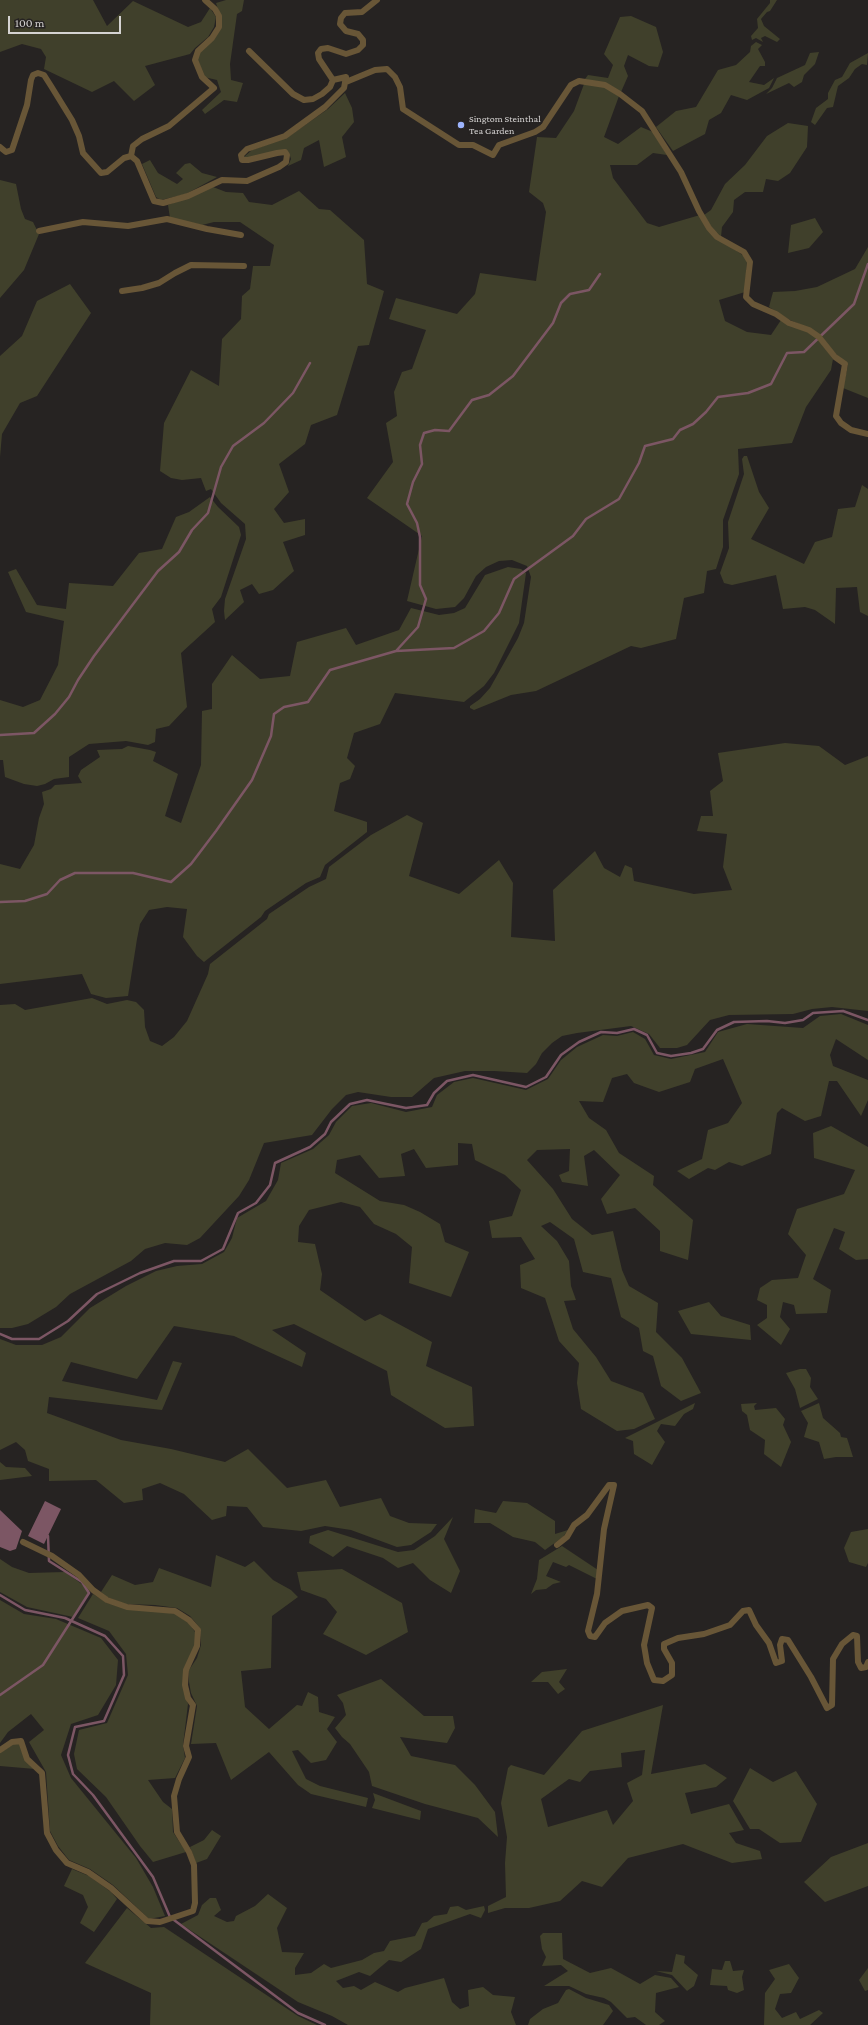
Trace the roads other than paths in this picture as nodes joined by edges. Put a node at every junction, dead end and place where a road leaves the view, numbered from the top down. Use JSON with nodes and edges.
{"nodes":[{"id":1,"x":205,"y":0,"type":"edge"},
{"id":2,"x":377,"y":0,"type":"edge"},
{"id":3,"x":248,"y":51,"type":"dead end"},
{"id":4,"x":333,"y":80,"type":"junction"},
{"id":5,"x":346,"y":82,"type":"junction"},
{"id":6,"x":0,"y":147,"type":"edge"},
{"id":7,"x":131,"y":156,"type":"junction"},
{"id":8,"x":39,"y":231,"type":"dead end"},
{"id":9,"x":241,"y":235,"type":"dead end"},
{"id":10,"x":244,"y":266,"type":"dead end"},
{"id":11,"x":122,"y":291,"type":"dead end"},
{"id":12,"x":868,"y":434,"type":"edge"},
{"id":13,"x":23,"y":1542,"type":"dead end"},
{"id":14,"x":557,"y":1545,"type":"dead end"},
{"id":15,"x":868,"y":1662,"type":"edge"},
{"id":16,"x":0,"y":1750,"type":"edge"}],
"edges":[{"from":1,"to":7,"type":"street"},
{"from":2,"to":4,"type":"street"},
{"from":3,"to":4,"type":"street"},
{"from":4,"to":5,"type":"street"},
{"from":5,"to":7,"type":"street"},
{"from":5,"to":12,"type":"street"},
{"from":6,"to":7,"type":"street"},
{"from":8,"to":9,"type":"street"},
{"from":10,"to":11,"type":"street"},
{"from":13,"to":16,"type":"street"},
{"from":14,"to":15,"type":"street"}]}
